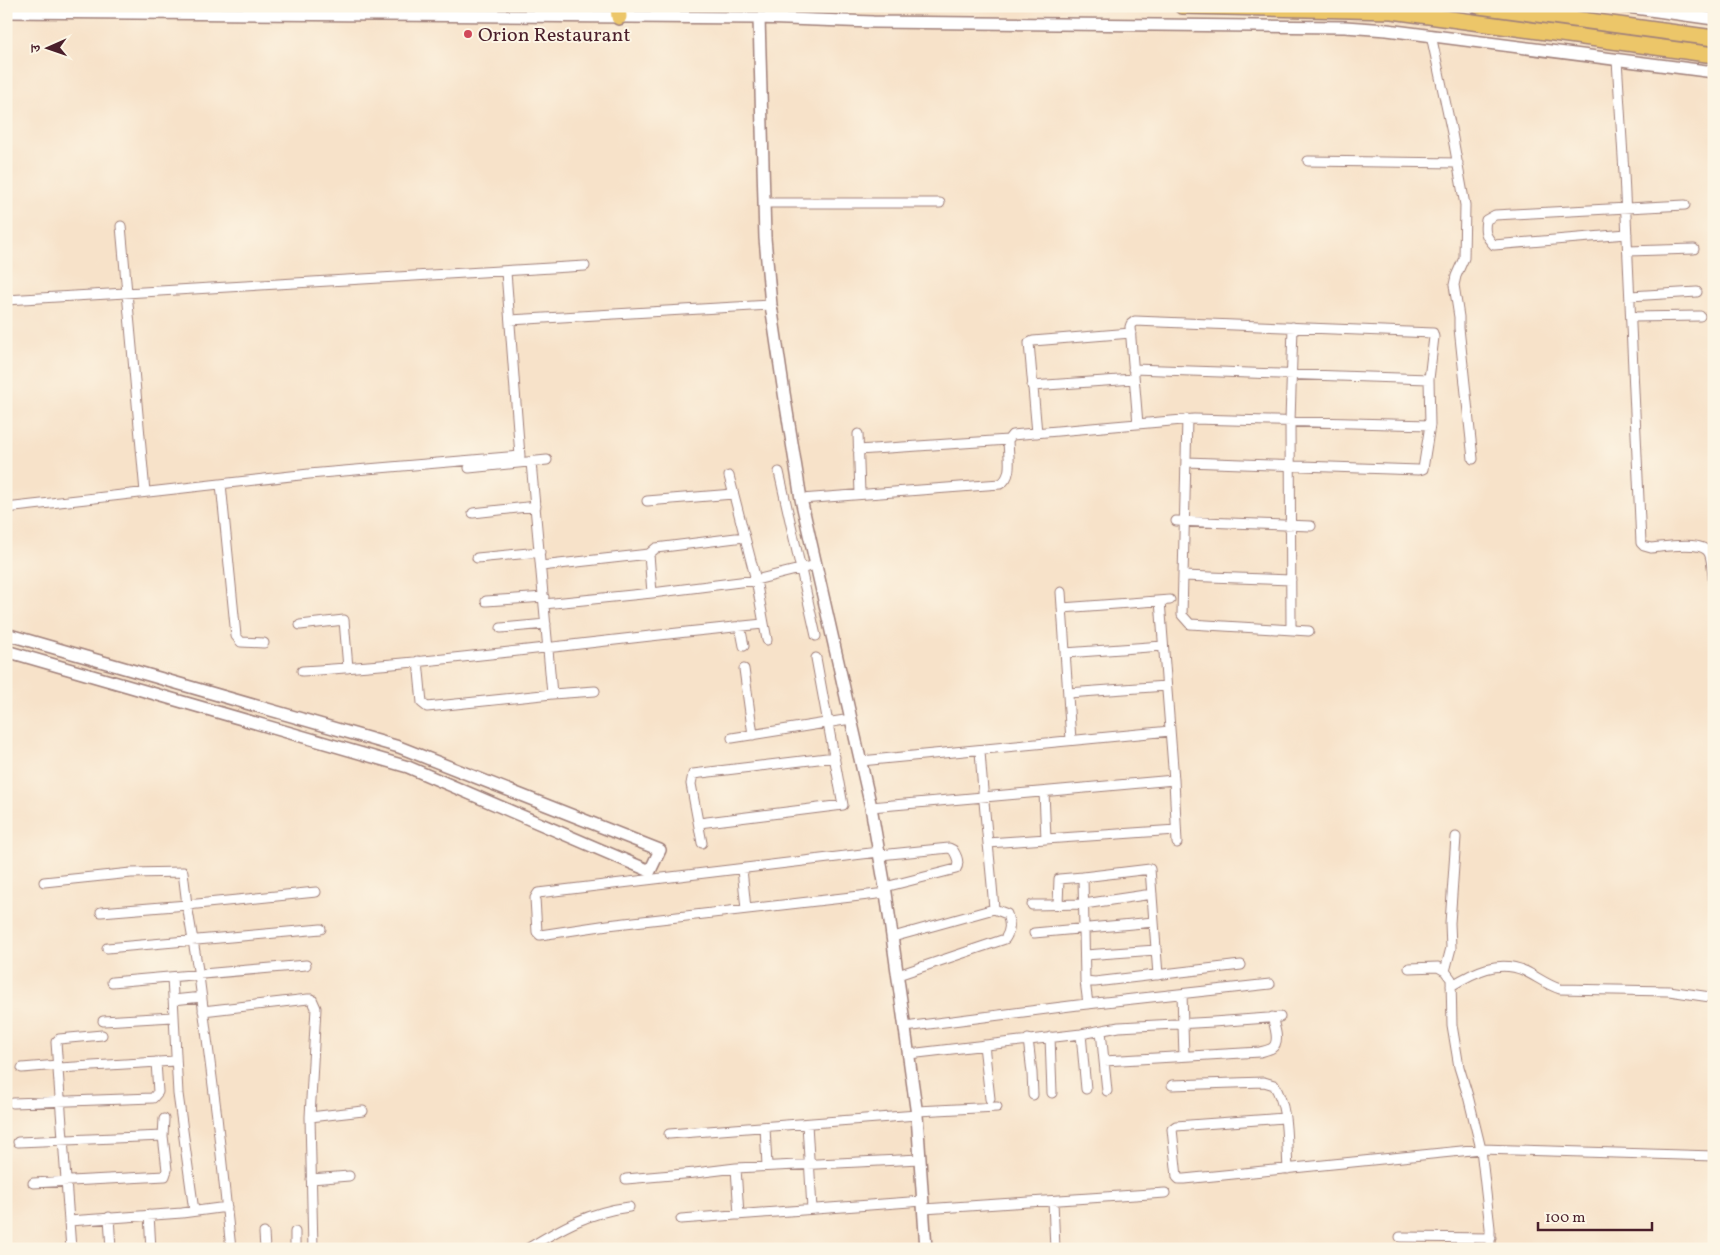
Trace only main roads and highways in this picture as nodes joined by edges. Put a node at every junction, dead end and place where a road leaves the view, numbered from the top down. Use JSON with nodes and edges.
{"nodes":[{"id":1,"x":1182,"y":6,"type":"edge"},
{"id":2,"x":1479,"y":6,"type":"edge"},
{"id":3,"x":1263,"y":7,"type":"edge"},
{"id":4,"x":1714,"y":38,"type":"edge"},
{"id":5,"x":1714,"y":56,"type":"edge"}],
"edges":[{"from":1,"to":3,"type":"highway"},
{"from":2,"to":4,"type":"highway"},
{"from":3,"to":5,"type":"highway"}]}
